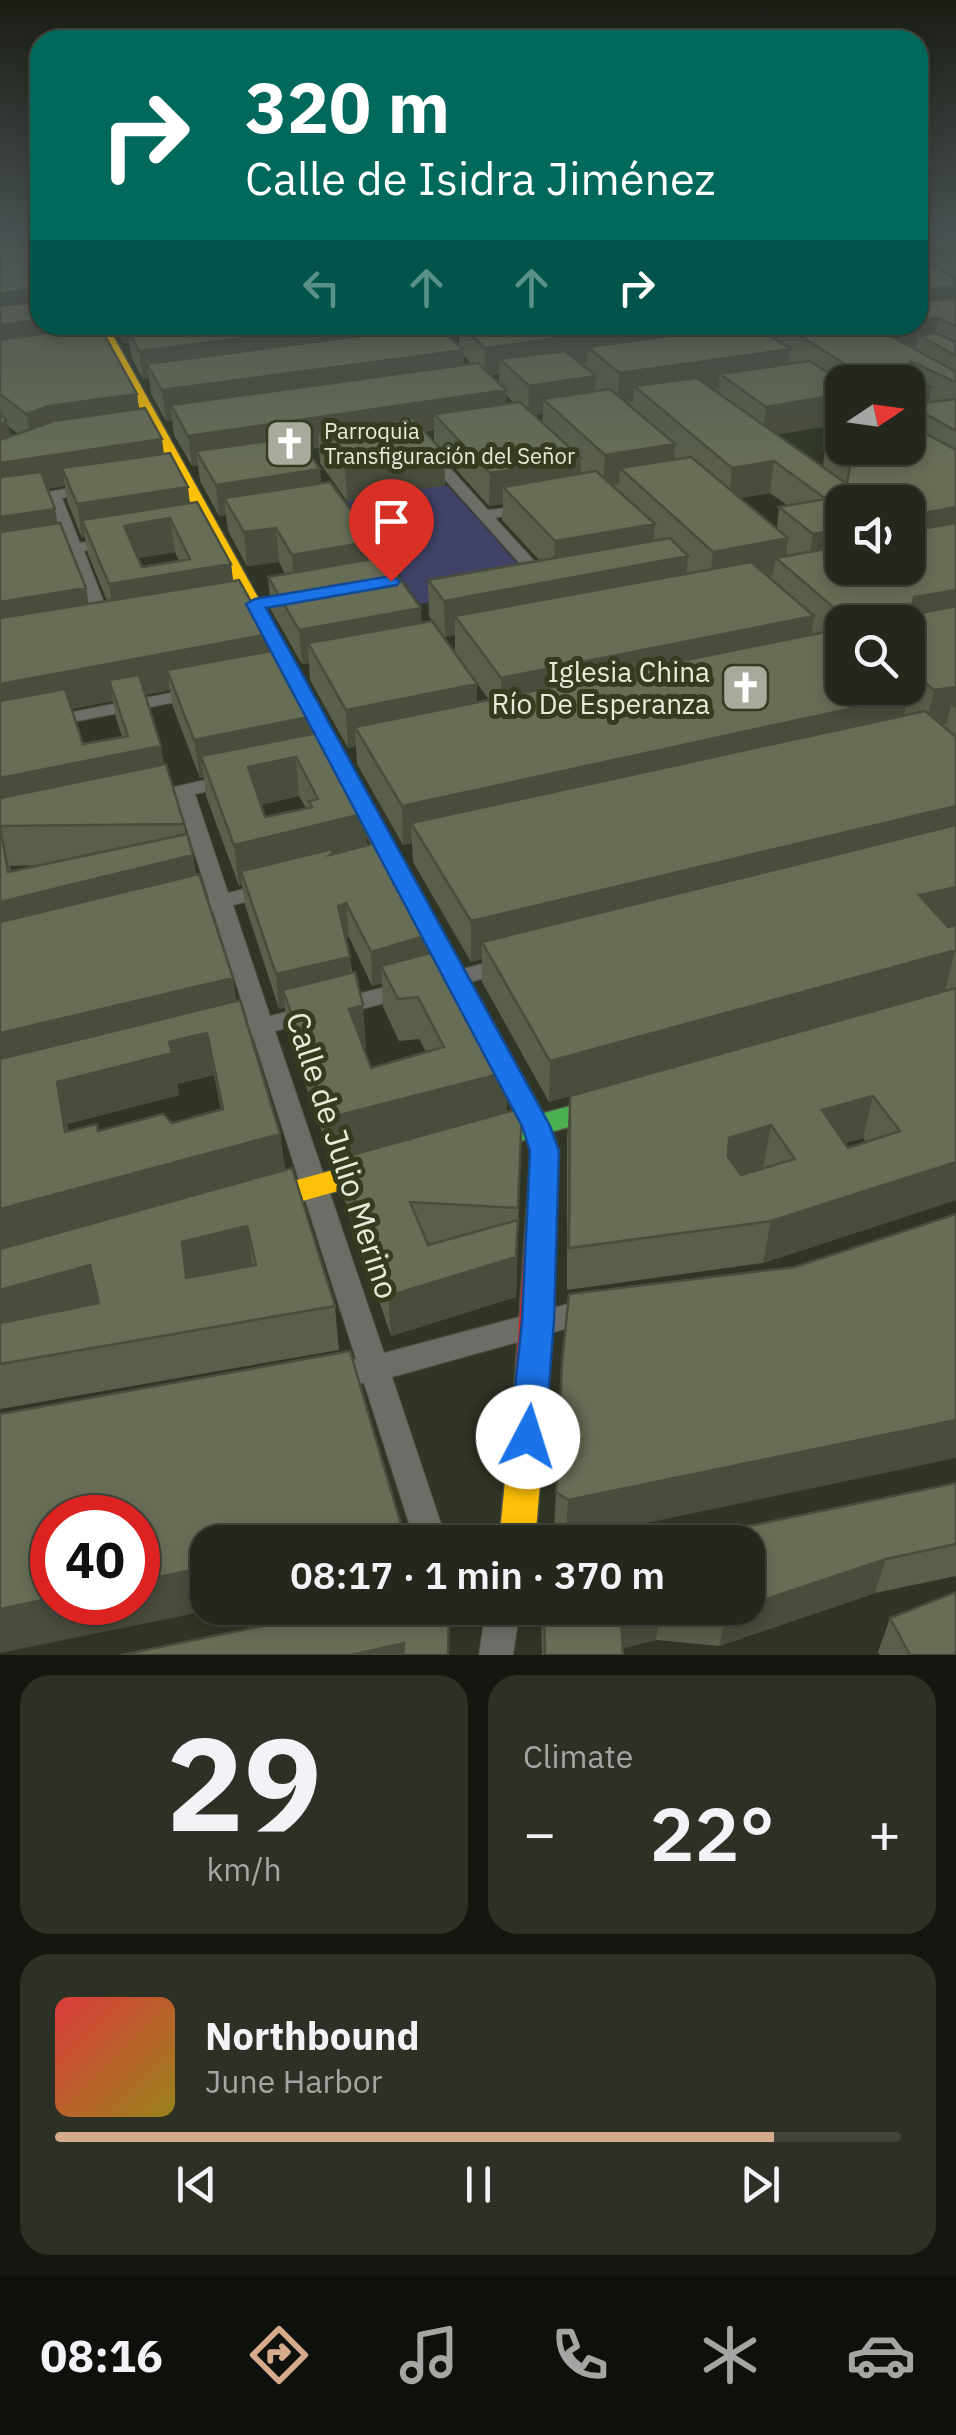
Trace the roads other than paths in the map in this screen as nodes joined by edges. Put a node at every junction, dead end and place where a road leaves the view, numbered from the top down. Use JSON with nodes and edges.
{"nodes":[{"id":1,"x":112,"y":344,"type":"edge"},
{"id":2,"x":435,"y":438,"type":"edge"},
{"id":3,"x":105,"y":488,"type":"edge"},
{"id":4,"x":54,"y":495,"type":"junction"},
{"id":5,"x":533,"y":501,"type":"edge"},
{"id":6,"x":0,"y":503,"type":"edge"},
{"id":7,"x":480,"y":510,"type":"junction"},
{"id":8,"x":127,"y":540,"type":"edge"},
{"id":9,"x":76,"y":548,"type":"junction"},
{"id":10,"x":0,"y":560,"type":"edge"},
{"id":11,"x":549,"y":587,"type":"edge"},
{"id":12,"x":124,"y":626,"type":"edge"},
{"id":13,"x":215,"y":689,"type":"edge"},
{"id":14,"x":0,"y":730,"type":"edge"},
{"id":15,"x":361,"y":754,"type":"edge"},
{"id":16,"x":328,"y":760,"type":"junction"},
{"id":17,"x":242,"y":778,"type":"edge"},
{"id":18,"x":184,"y":790,"type":"junction"},
{"id":19,"x":129,"y":802,"type":"edge"},
{"id":20,"x":295,"y":882,"type":"edge"},
{"id":21,"x":220,"y":902,"type":"junction"},
{"id":22,"x":165,"y":916,"type":"edge"},
{"id":23,"x":533,"y":959,"type":"edge"},
{"id":24,"x":456,"y":978,"type":"junction"},
{"id":25,"x":263,"y":1025,"type":"junction"},
{"id":26,"x":198,"y":1042,"type":"edge"},
{"id":27,"x":632,"y":1099,"type":"edge"},
{"id":28,"x":536,"y":1126,"type":"junction"},
{"id":29,"x":499,"y":1136,"type":"edge"},
{"id":30,"x":407,"y":1161,"type":"edge"},
{"id":31,"x":316,"y":1185,"type":"junction"},
{"id":32,"x":247,"y":1205,"type":"edge"},
{"id":33,"x":616,"y":1306,"type":"edge"},
{"id":34,"x":538,"y":1321,"type":"junction"},
{"id":35,"x":376,"y":1368,"type":"junction"},
{"id":36,"x":301,"y":1382,"type":"edge"},
{"id":37,"x":426,"y":1525,"type":"edge"},
{"id":38,"x":519,"y":1525,"type":"edge"},
{"id":39,"x":501,"y":1625,"type":"edge"},
{"id":40,"x":496,"y":1655,"type":"edge"}],
"edges":[{"from":1,"to":16,"type":"street"},
{"from":2,"to":7,"type":"street"},
{"from":3,"to":4,"type":"street"},
{"from":4,"to":6,"type":"street"},
{"from":4,"to":9,"type":"street"},
{"from":5,"to":7,"type":"street"},
{"from":7,"to":11,"type":"street"},
{"from":8,"to":9,"type":"street"},
{"from":9,"to":10,"type":"street"},
{"from":9,"to":12,"type":"street"},
{"from":13,"to":14,"type":"street"},
{"from":15,"to":16,"type":"street"},
{"from":16,"to":24,"type":"street"},
{"from":17,"to":18,"type":"street"},
{"from":18,"to":19,"type":"street"},
{"from":18,"to":21,"type":"street","name":"Calle de Julio Merino"},
{"from":20,"to":21,"type":"street"},
{"from":21,"to":22,"type":"street"},
{"from":21,"to":25,"type":"street","name":"Calle de Julio Merino"},
{"from":23,"to":24,"type":"street"},
{"from":24,"to":25,"type":"street"},
{"from":24,"to":28,"type":"street"},
{"from":25,"to":26,"type":"street"},
{"from":25,"to":31,"type":"street","name":"Calle de Julio Merino"},
{"from":27,"to":28,"type":"street"},
{"from":28,"to":29,"type":"street"},
{"from":28,"to":34,"type":"street"},
{"from":30,"to":31,"type":"street"},
{"from":31,"to":32,"type":"street"},
{"from":31,"to":35,"type":"street","name":"Calle de Julio Merino"},
{"from":33,"to":34,"type":"street"},
{"from":34,"to":35,"type":"street"},
{"from":34,"to":38,"type":"street"},
{"from":35,"to":36,"type":"street"},
{"from":35,"to":37,"type":"street","name":"Calle de Julio Merino"},
{"from":39,"to":40,"type":"street"}]}
